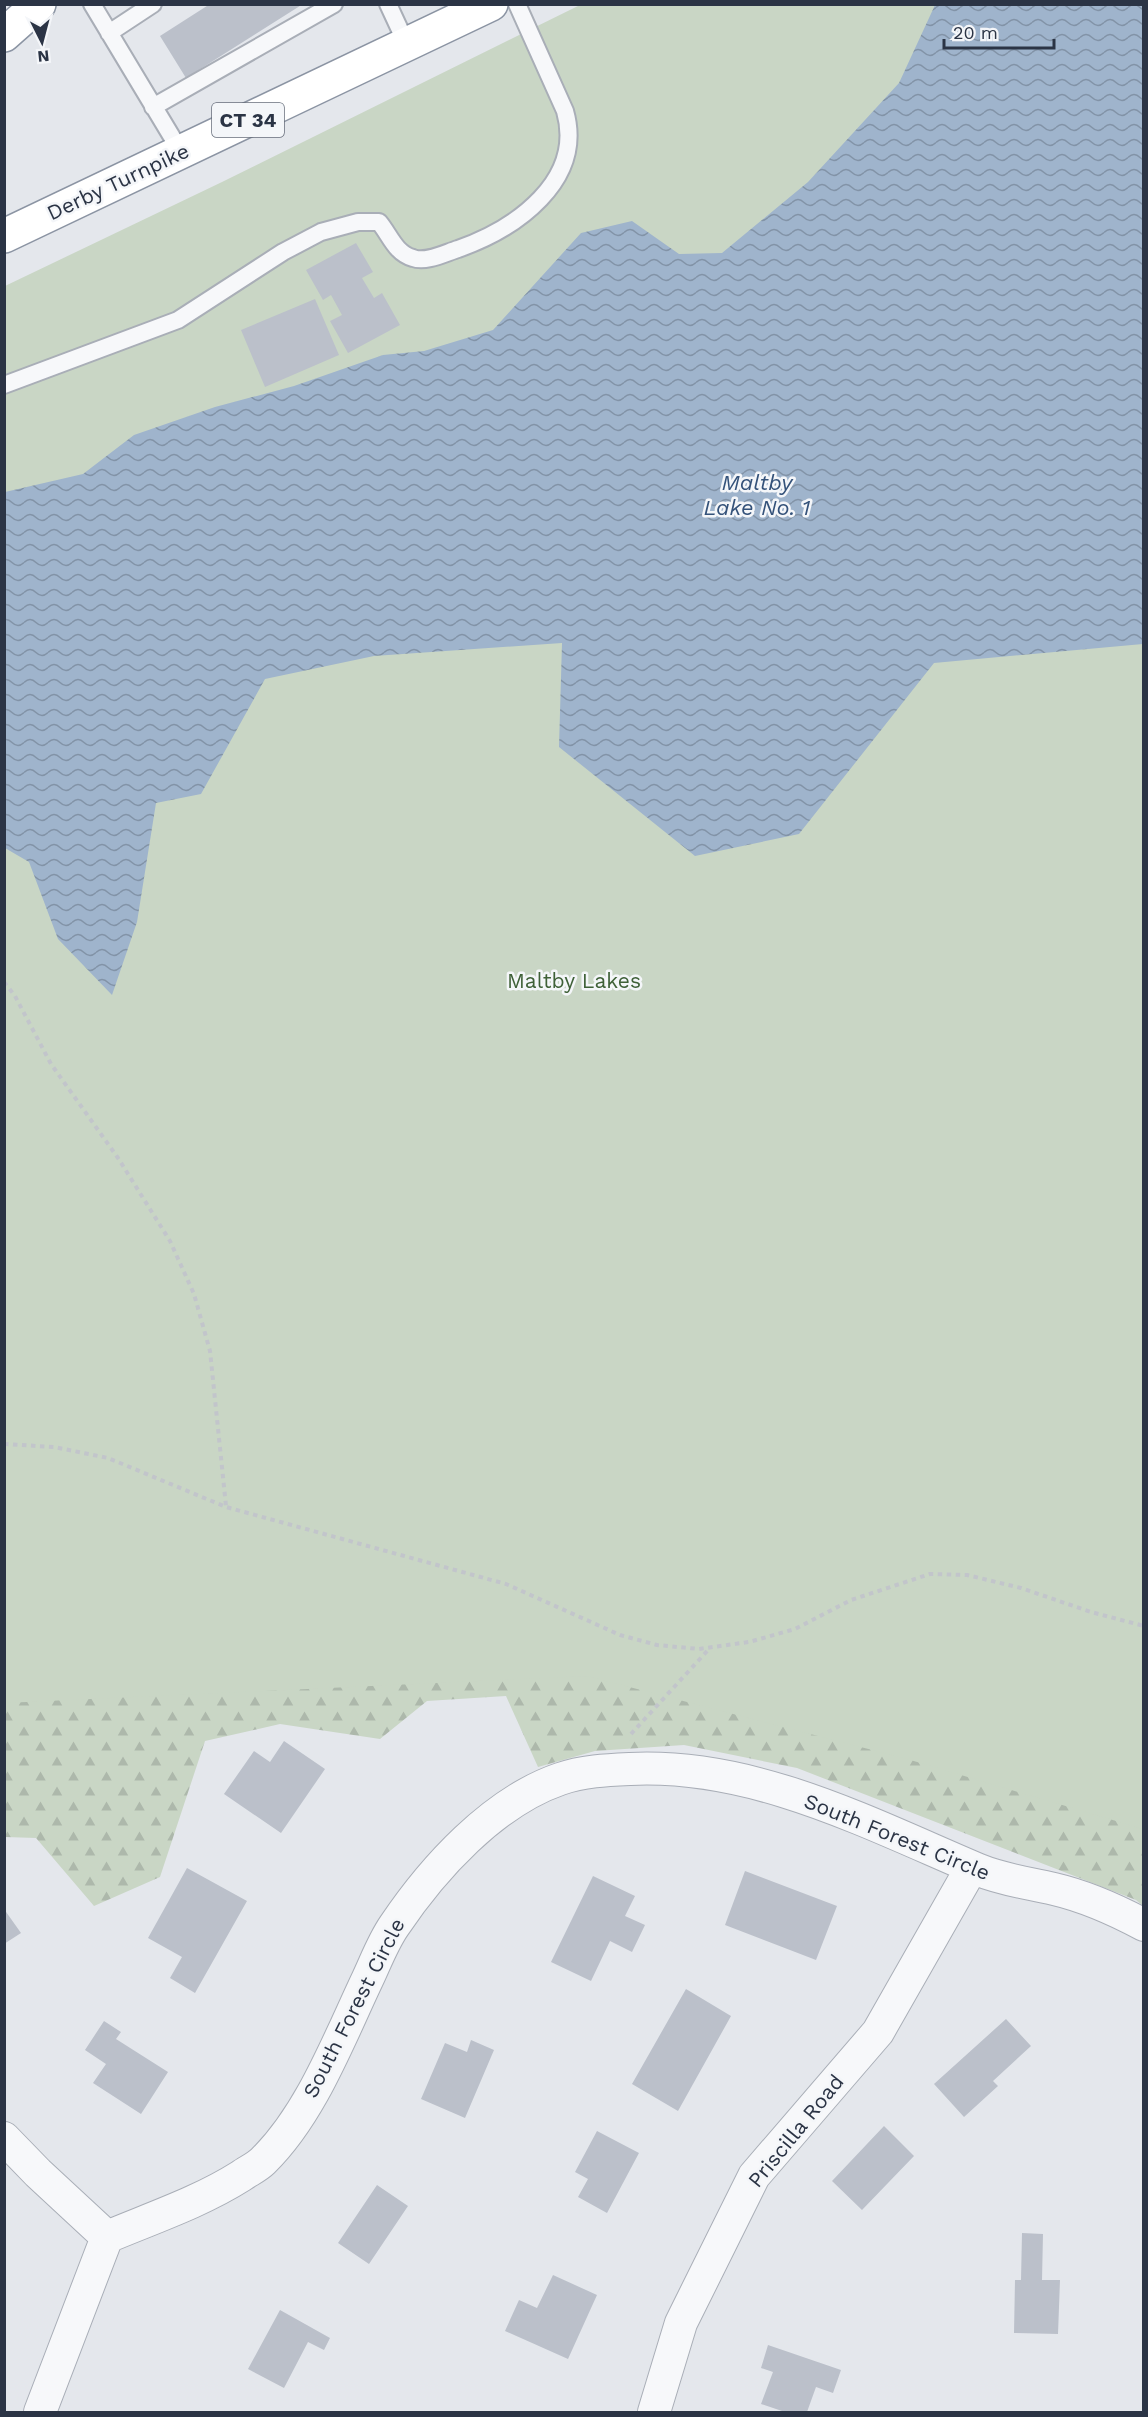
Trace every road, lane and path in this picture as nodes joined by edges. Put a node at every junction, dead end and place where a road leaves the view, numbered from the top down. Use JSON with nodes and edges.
{"nodes":[{"id":1,"x":39,"y":4,"type":"edge"},
{"id":2,"x":92,"y":4,"type":"edge"},
{"id":3,"x":153,"y":4,"type":"edge"},
{"id":4,"x":334,"y":4,"type":"edge"},
{"id":5,"x":388,"y":4,"type":"edge"},
{"id":6,"x":491,"y":4,"type":"edge"},
{"id":7,"x":517,"y":4,"type":"edge"},
{"id":8,"x":109,"y":33,"type":"junction"},
{"id":9,"x":4,"y":35,"type":"edge"},
{"id":10,"x":407,"y":45,"type":"junction"},
{"id":11,"x":153,"y":107,"type":"junction"},
{"id":12,"x":181,"y":152,"type":"junction"},
{"id":13,"x":5,"y":235,"type":"edge"},
{"id":14,"x":4,"y":385,"type":"edge"},
{"id":15,"x":4,"y":982,"type":"edge"},
{"id":16,"x":4,"y":1444,"type":"edge"},
{"id":17,"x":226,"y":1507,"type":"junction"},
{"id":18,"x":1143,"y":1626,"type":"edge"},
{"id":19,"x":709,"y":1648,"type":"junction"},
{"id":20,"x":599,"y":1771,"type":"junction"},
{"id":21,"x":972,"y":1867,"type":"junction"},
{"id":22,"x":1143,"y":1925,"type":"edge"},
{"id":23,"x":4,"y":2138,"type":"edge"},
{"id":24,"x":107,"y":2237,"type":"junction"},
{"id":25,"x":40,"y":2412,"type":"edge"},
{"id":26,"x":654,"y":2412,"type":"edge"}],
"edges":[{"from":1,"to":9,"type":"highway"},
{"from":2,"to":8,"type":"lane"},
{"from":3,"to":8,"type":"lane"},
{"from":4,"to":11,"type":"lane"},
{"from":5,"to":10,"type":"lane"},
{"from":6,"to":10,"type":"highway","name":"Derby Turnpike","number":"CT 34"},
{"from":7,"to":14,"type":"lane"},
{"from":8,"to":11,"type":"lane"},
{"from":10,"to":12,"type":"highway","name":"Derby Turnpike","number":"CT 34"},
{"from":11,"to":12,"type":"lane"},
{"from":12,"to":13,"type":"highway","name":"Derby Turnpike","number":"CT 34"},
{"from":15,"to":17,"type":"path"},
{"from":16,"to":17,"type":"path"},
{"from":17,"to":19,"type":"path"},
{"from":18,"to":19,"type":"path"},
{"from":19,"to":20,"type":"path"},
{"from":20,"to":21,"type":"street","name":"South Forest Circle"},
{"from":20,"to":24,"type":"street","name":"South Forest Circle"},
{"from":21,"to":22,"type":"street","name":"South Forest Circle"},
{"from":21,"to":26,"type":"street","name":"Priscilla Road"},
{"from":23,"to":24,"type":"street"},
{"from":24,"to":25,"type":"street"}]}
